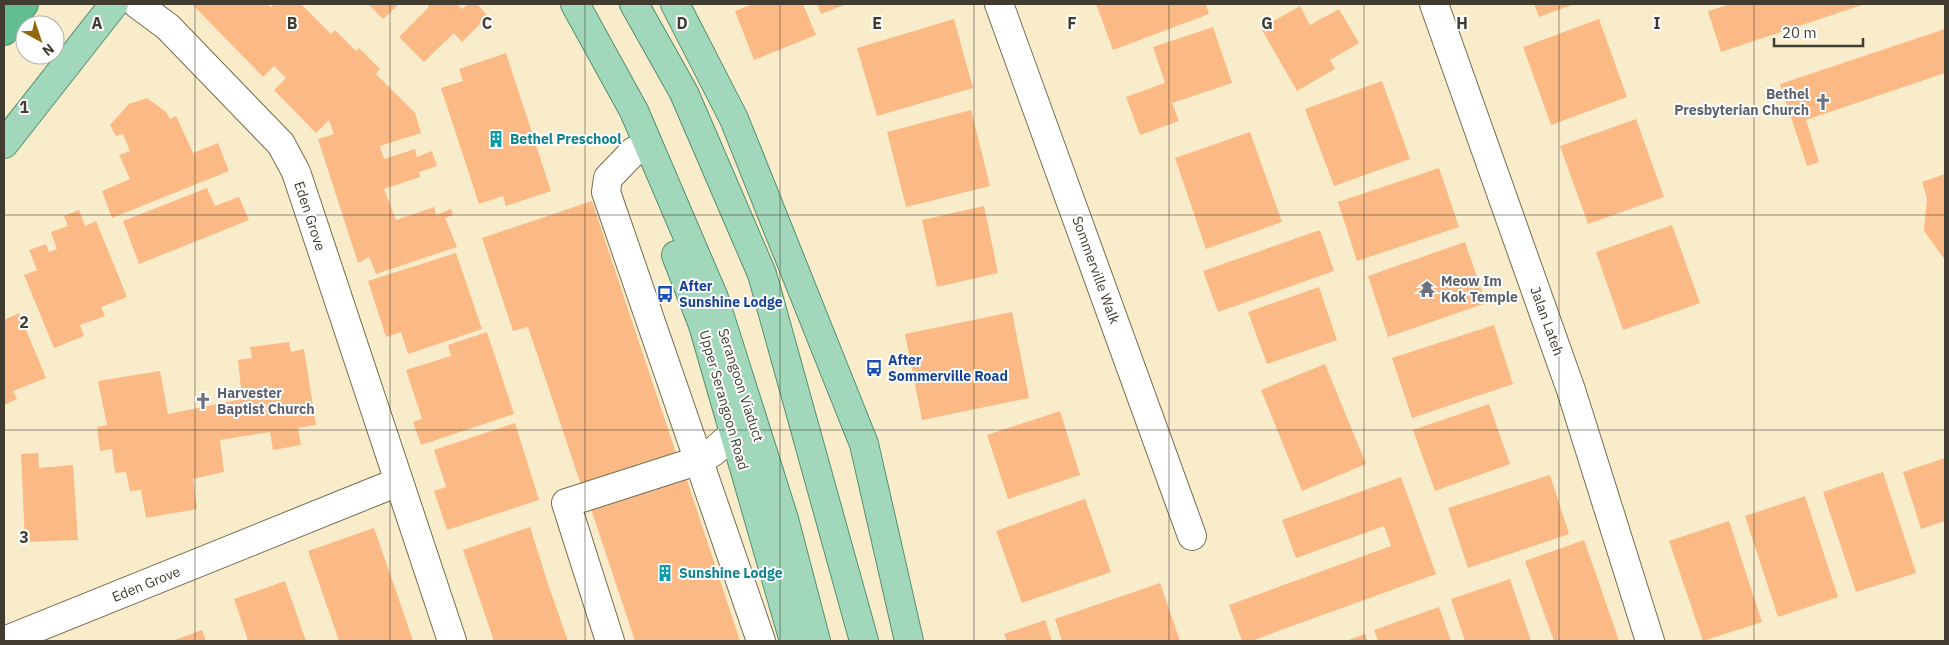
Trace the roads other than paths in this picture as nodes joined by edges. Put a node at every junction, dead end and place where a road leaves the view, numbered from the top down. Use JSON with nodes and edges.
{"nodes":[{"id":1,"x":24,"y":4,"type":"edge"},
{"id":2,"x":114,"y":4,"type":"edge"},
{"id":3,"x":137,"y":4,"type":"edge"},
{"id":4,"x":556,"y":4,"type":"edge"},
{"id":5,"x":575,"y":4,"type":"edge"},
{"id":6,"x":634,"y":4,"type":"edge"},
{"id":7,"x":675,"y":4,"type":"edge"},
{"id":8,"x":999,"y":4,"type":"edge"},
{"id":9,"x":1434,"y":4,"type":"edge"},
{"id":10,"x":4,"y":31,"type":"edge"},
{"id":11,"x":4,"y":144,"type":"edge"},
{"id":12,"x":634,"y":151,"type":"junction"},
{"id":13,"x":734,"y":433,"type":"junction"},
{"id":14,"x":700,"y":460,"type":"junction"},
{"id":15,"x":398,"y":482,"type":"junction"},
{"id":16,"x":1192,"y":536,"type":"dead end"},
{"id":17,"x":4,"y":641,"type":"edge"},
{"id":18,"x":452,"y":641,"type":"edge"},
{"id":19,"x":610,"y":641,"type":"edge"},
{"id":20,"x":761,"y":641,"type":"edge"},
{"id":21,"x":794,"y":641,"type":"edge"},
{"id":22,"x":816,"y":641,"type":"edge"},
{"id":23,"x":864,"y":641,"type":"edge"},
{"id":24,"x":909,"y":641,"type":"edge"},
{"id":25,"x":1650,"y":641,"type":"edge"}],
"edges":[{"from":1,"to":10,"type":"highway"},
{"from":2,"to":11,"type":"main road"},
{"from":3,"to":15,"type":"street","name":"Eden Grove"},
{"from":4,"to":12,"type":"main road","name":"Upper Serangoon Road"},
{"from":5,"to":22,"type":"main road","name":"Serangoon Viaduct"},
{"from":6,"to":23,"type":"main road"},
{"from":7,"to":24,"type":"main road"},
{"from":8,"to":16,"type":"street","name":"Sommerville Walk"},
{"from":9,"to":25,"type":"street","name":"Jalan Lateh"},
{"from":12,"to":13,"type":"main road","name":"Upper Serangoon Road"},
{"from":12,"to":14,"type":"street"},
{"from":13,"to":14,"type":"street"},
{"from":13,"to":21,"type":"main road","name":"Upper Serangoon Road"},
{"from":14,"to":19,"type":"street"},
{"from":14,"to":20,"type":"street"},
{"from":15,"to":17,"type":"street","name":"Eden Grove"},
{"from":15,"to":18,"type":"street","name":"Eden Grove"}]}
